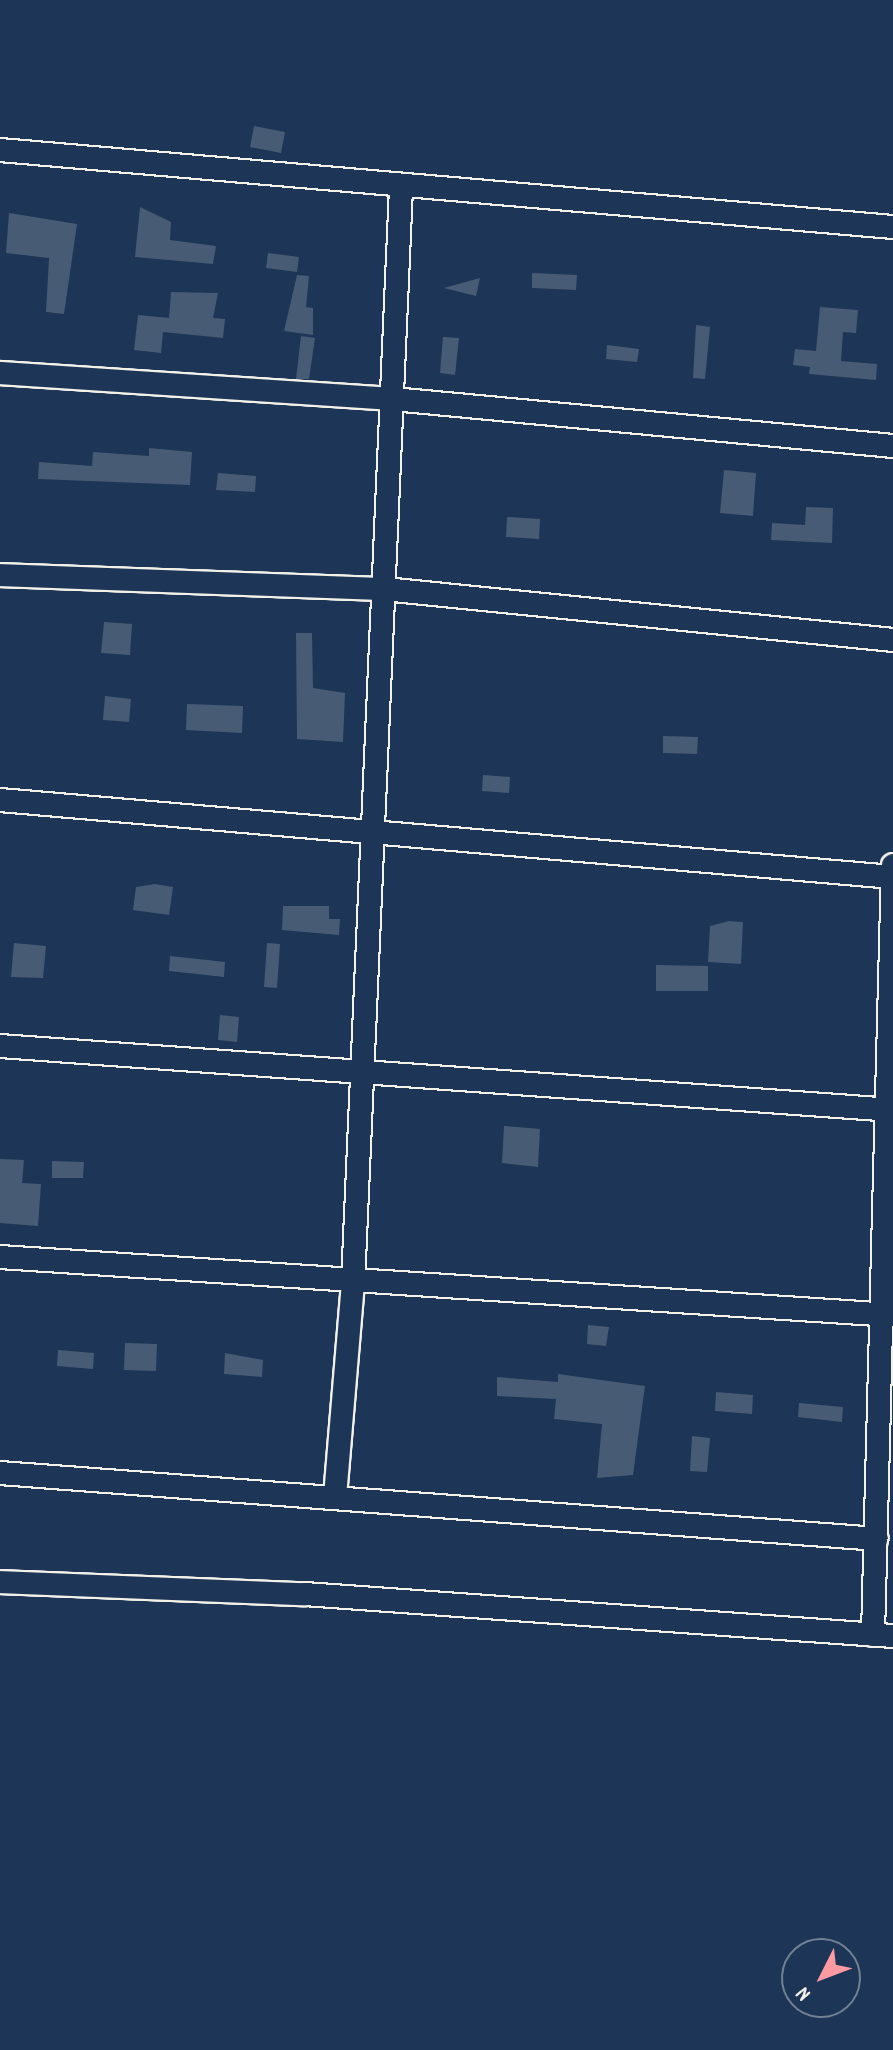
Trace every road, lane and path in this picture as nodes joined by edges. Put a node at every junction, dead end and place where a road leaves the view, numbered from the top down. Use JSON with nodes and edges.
{"nodes":[{"id":1,"x":0,"y":150,"type":"edge"},
{"id":2,"x":401,"y":187,"type":"junction"},
{"id":3,"x":893,"y":227,"type":"edge"},
{"id":4,"x":0,"y":373,"type":"edge"},
{"id":5,"x":393,"y":399,"type":"junction"},
{"id":6,"x":893,"y":446,"type":"edge"},
{"id":7,"x":0,"y":575,"type":"edge"},
{"id":8,"x":384,"y":589,"type":"junction"},
{"id":9,"x":893,"y":640,"type":"edge"},
{"id":10,"x":0,"y":800,"type":"edge"},
{"id":11,"x":372,"y":832,"type":"junction"},
{"id":12,"x":893,"y":862,"type":"edge"},
{"id":13,"x":893,"y":877,"type":"edge"},
{"id":14,"x":0,"y":1046,"type":"edge"},
{"id":15,"x":362,"y":1070,"type":"junction"},
{"id":16,"x":890,"y":1109,"type":"edge"},
{"id":17,"x":0,"y":1257,"type":"edge"},
{"id":18,"x":353,"y":1283,"type":"junction"},
{"id":19,"x":886,"y":1314,"type":"edge"},
{"id":20,"x":0,"y":1473,"type":"edge"},
{"id":21,"x":335,"y":1497,"type":"junction"},
{"id":22,"x":877,"y":1539,"type":"junction"},
{"id":23,"x":0,"y":1582,"type":"edge"},
{"id":24,"x":883,"y":1636,"type":"edge"}],
"edges":[{"from":1,"to":2,"type":"street"},
{"from":2,"to":3,"type":"street"},
{"from":2,"to":5,"type":"street"},
{"from":4,"to":5,"type":"street"},
{"from":5,"to":6,"type":"street"},
{"from":5,"to":8,"type":"street"},
{"from":7,"to":8,"type":"street"},
{"from":8,"to":9,"type":"street"},
{"from":8,"to":11,"type":"street"},
{"from":10,"to":11,"type":"street"},
{"from":11,"to":13,"type":"street"},
{"from":11,"to":15,"type":"street"},
{"from":12,"to":13,"type":"street"},
{"from":13,"to":16,"type":"street"},
{"from":14,"to":15,"type":"street"},
{"from":15,"to":16,"type":"street"},
{"from":15,"to":18,"type":"street"},
{"from":16,"to":19,"type":"street"},
{"from":17,"to":18,"type":"street"},
{"from":18,"to":19,"type":"street"},
{"from":18,"to":21,"type":"street"},
{"from":19,"to":22,"type":"street"},
{"from":20,"to":21,"type":"street"},
{"from":21,"to":22,"type":"street"},
{"from":22,"to":24,"type":"street"},
{"from":23,"to":24,"type":"street"}]}
